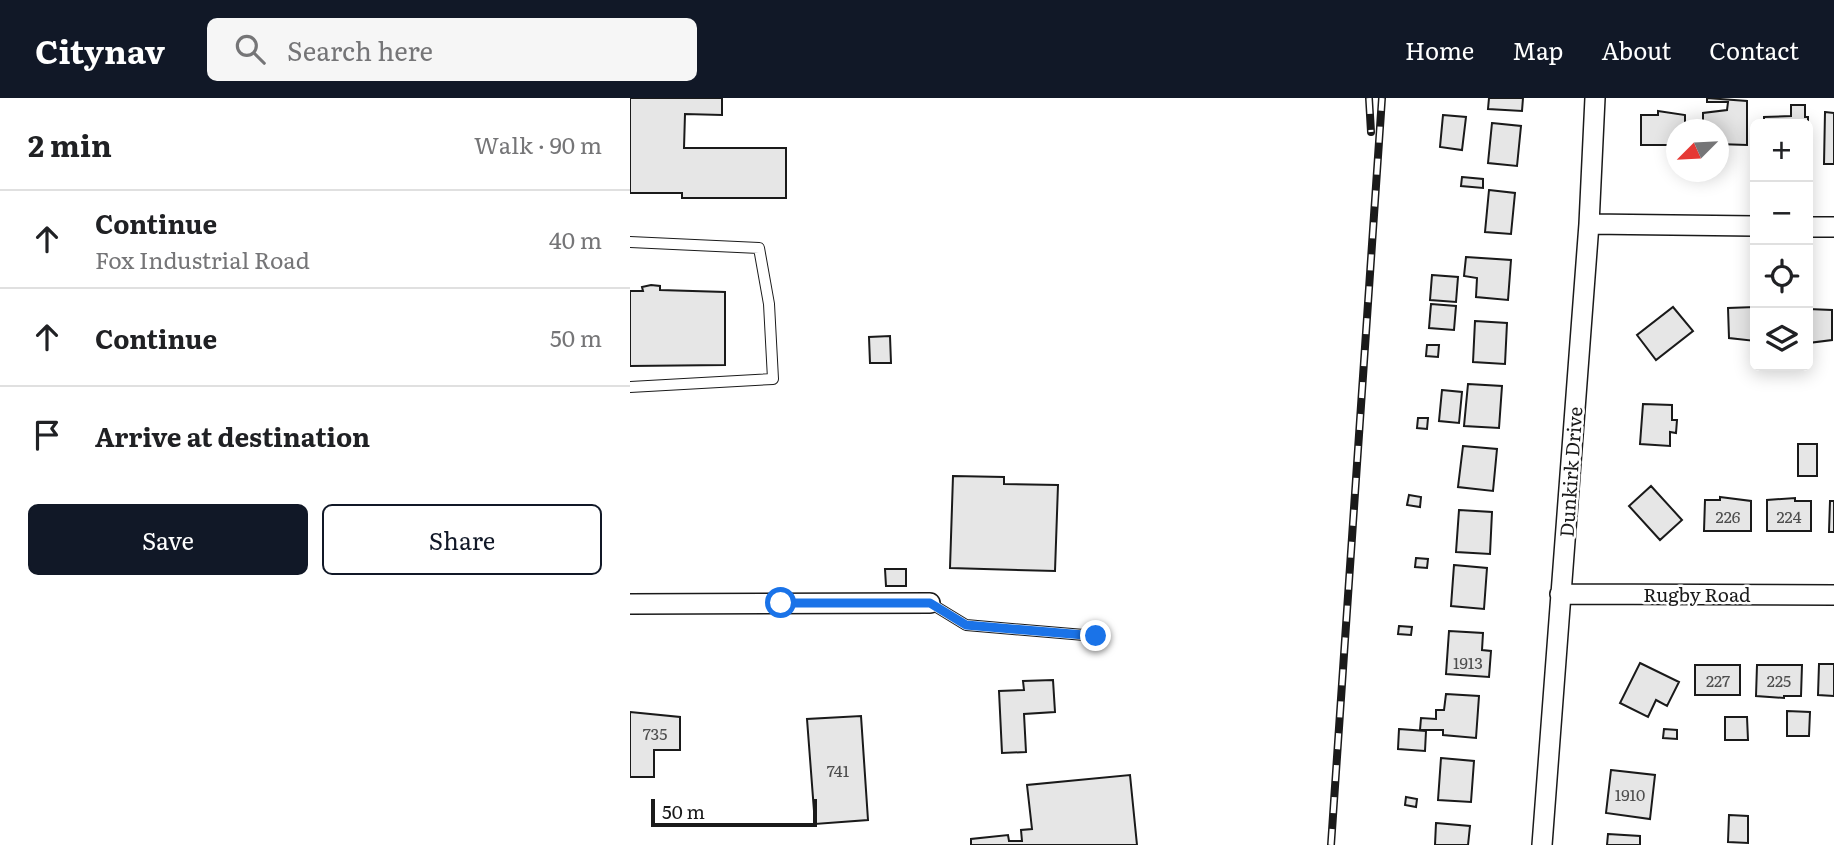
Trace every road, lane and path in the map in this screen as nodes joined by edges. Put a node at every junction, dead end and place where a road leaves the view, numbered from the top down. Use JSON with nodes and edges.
{"nodes":[{"id":1,"x":1595,"y":98,"type":"edge"},
{"id":2,"x":1589,"y":224,"type":"junction"},
{"id":3,"x":1750,"y":226,"type":"edge"},
{"id":4,"x":1813,"y":227,"type":"edge"},
{"id":5,"x":1834,"y":227,"type":"edge"},
{"id":6,"x":630,"y":243,"type":"edge"},
{"id":7,"x":630,"y":387,"type":"edge"},
{"id":8,"x":1560,"y":594,"type":"junction"},
{"id":9,"x":1834,"y":594,"type":"edge"},
{"id":10,"x":930,"y":603,"type":"joint"},
{"id":11,"x":630,"y":604,"type":"edge"},
{"id":12,"x":1096,"y":636,"type":"dead end"},
{"id":13,"x":1542,"y":845,"type":"edge"}],
"edges":[{"from":1,"to":2,"type":"street","name":"Dunkirk Drive"},
{"from":2,"to":3,"type":"street"},
{"from":2,"to":8,"type":"street","name":"Dunkirk Drive"},
{"from":4,"to":5,"type":"street"},
{"from":6,"to":7,"type":"lane"},
{"from":8,"to":9,"type":"street","name":"Rugby Road"},
{"from":8,"to":13,"type":"street","name":"Dunkirk Drive"},
{"from":10,"to":11,"type":"street"},
{"from":10,"to":12,"type":"lane"}]}
